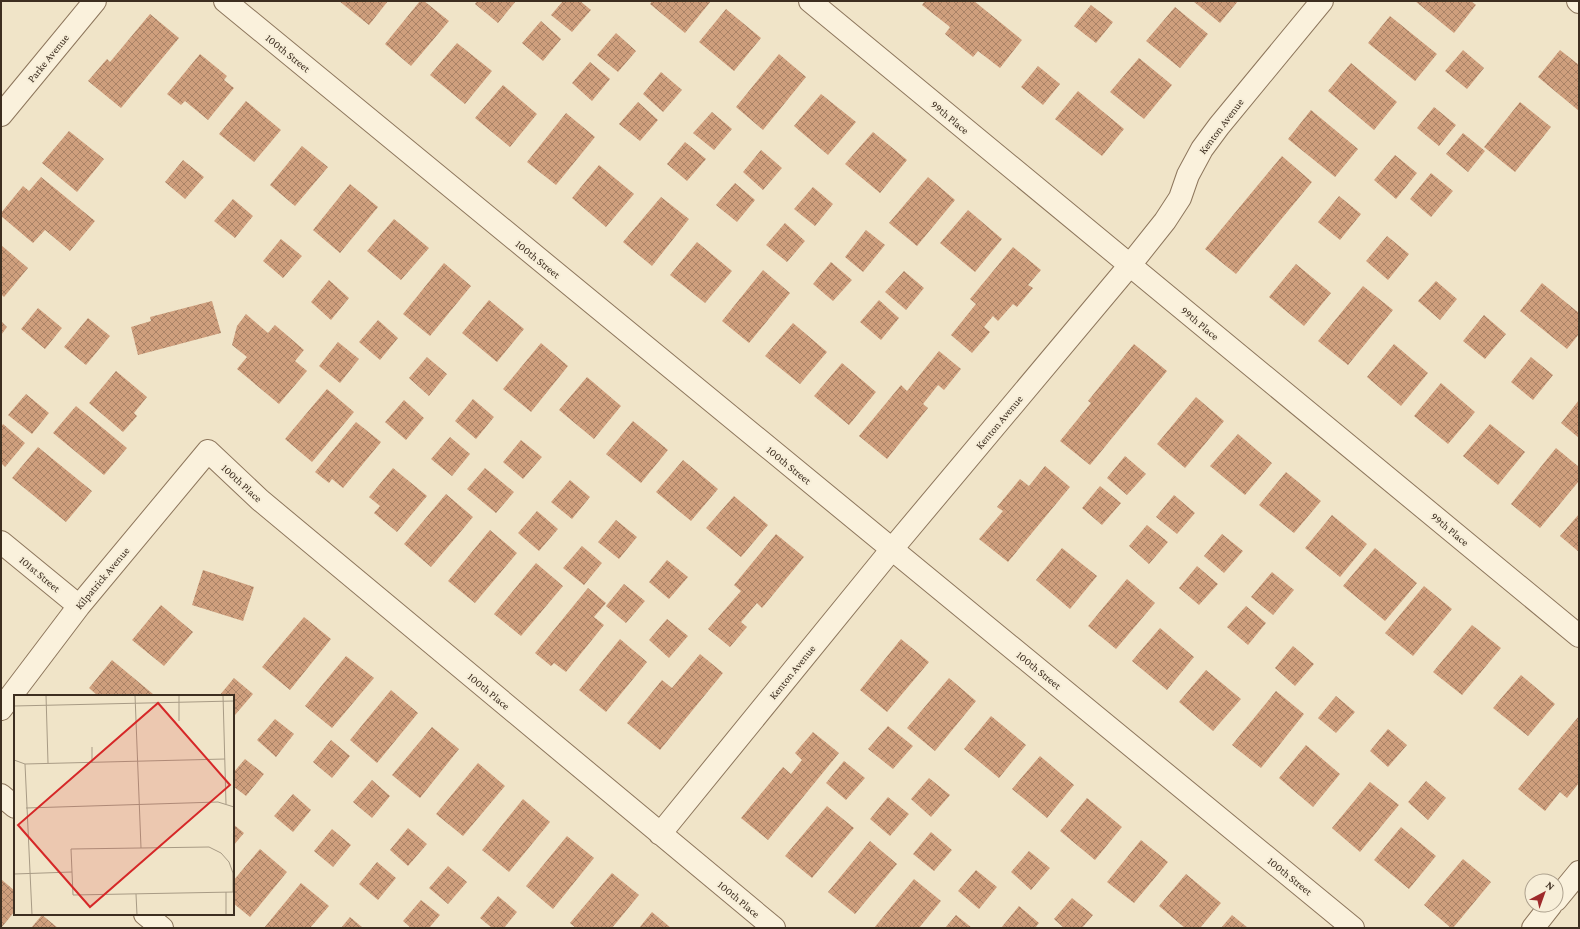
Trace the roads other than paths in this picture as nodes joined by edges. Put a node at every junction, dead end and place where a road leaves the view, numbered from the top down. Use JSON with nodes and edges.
{"nodes":[{"id":1,"x":95,"y":1,"type":"edge"},
{"id":2,"x":224,"y":1,"type":"edge"},
{"id":3,"x":1322,"y":1,"type":"edge"},
{"id":4,"x":820,"y":4,"type":"edge"},
{"id":5,"x":1,"y":115,"type":"edge"},
{"id":6,"x":1130,"y":265,"type":"junction"},
{"id":7,"x":208,"y":451,"type":"joint"},
{"id":8,"x":1,"y":542,"type":"edge"},
{"id":9,"x":892,"y":549,"type":"junction"},
{"id":10,"x":79,"y":606,"type":"junction"},
{"id":11,"x":1579,"y":636,"type":"edge"},
{"id":12,"x":1,"y":708,"type":"edge"},
{"id":13,"x":1,"y":795,"type":"edge"},
{"id":14,"x":14,"y":806,"type":"edge"},
{"id":15,"x":660,"y":834,"type":"junction"},
{"id":16,"x":1579,"y":872,"type":"edge"},
{"id":17,"x":1564,"y":890,"type":"edge"},
{"id":18,"x":1545,"y":913,"type":"edge"},
{"id":19,"x":146,"y":915,"type":"edge"},
{"id":20,"x":162,"y":928,"type":"edge"},
{"id":21,"x":774,"y":928,"type":"edge"},
{"id":22,"x":1353,"y":928,"type":"edge"},
{"id":23,"x":1532,"y":928,"type":"edge"}],
"edges":[{"from":1,"to":5,"type":"street","name":"Parke Avenue"},
{"from":2,"to":9,"type":"street","name":"100th Street"},
{"from":3,"to":6,"type":"street","name":"Kenton Avenue"},
{"from":4,"to":6,"type":"street","name":"99th Place"},
{"from":6,"to":9,"type":"street","name":"Kenton Avenue"},
{"from":6,"to":11,"type":"street","name":"99th Place"},
{"from":7,"to":10,"type":"street","name":"Kilpatrick Avenue"},
{"from":7,"to":15,"type":"street","name":"100th Place"},
{"from":8,"to":10,"type":"street","name":"101st Street"},
{"from":9,"to":15,"type":"street","name":"Kenton Avenue"},
{"from":9,"to":22,"type":"street","name":"100th Street"},
{"from":10,"to":12,"type":"street","name":"Kilpatrick Avenue"},
{"from":13,"to":14,"type":"street"},
{"from":15,"to":21,"type":"street","name":"100th Place"},
{"from":16,"to":17,"type":"street"},
{"from":18,"to":23,"type":"street"},
{"from":19,"to":20,"type":"street"}]}
